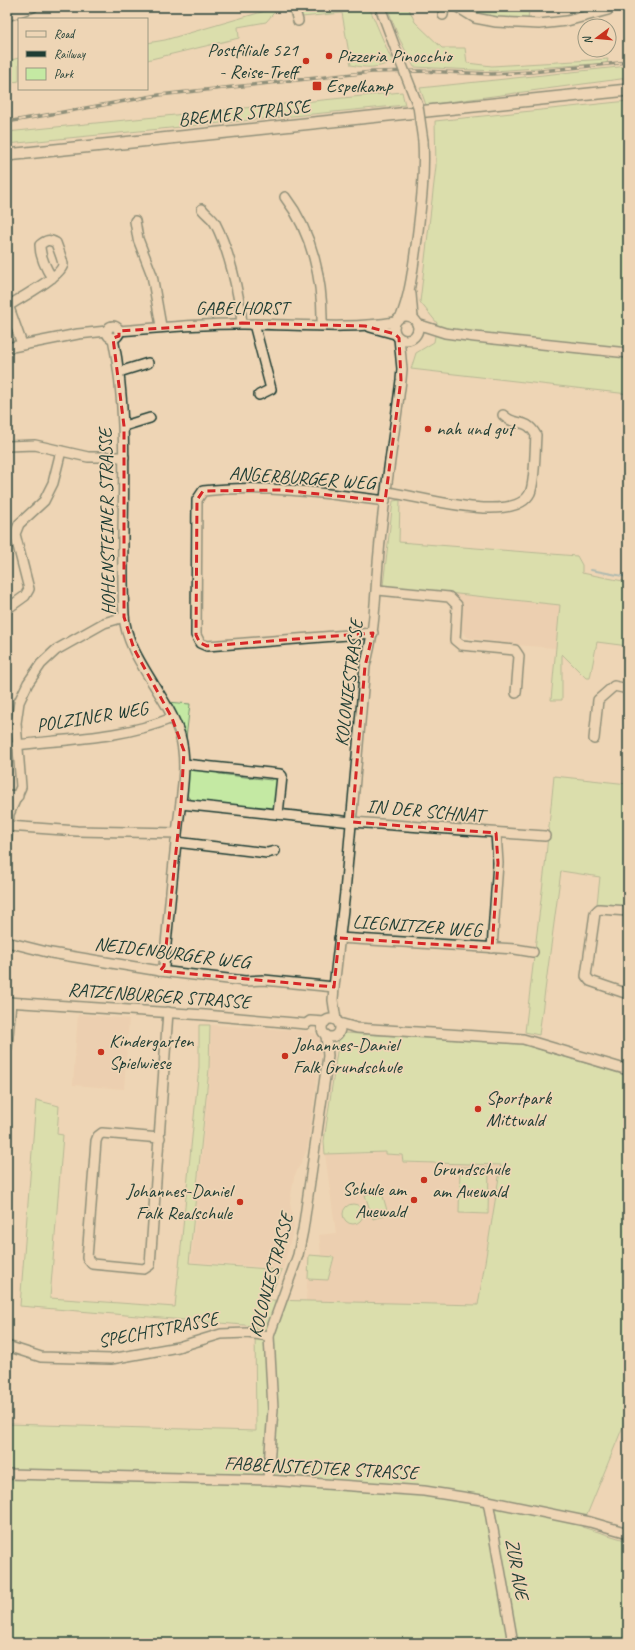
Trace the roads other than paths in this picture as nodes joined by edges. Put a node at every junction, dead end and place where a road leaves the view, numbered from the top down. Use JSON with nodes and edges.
{"nodes":[{"id":1,"x":33,"y":7,"type":"edge"},
{"id":2,"x":294,"y":7,"type":"edge"},
{"id":3,"x":380,"y":7,"type":"edge"},
{"id":4,"x":457,"y":7,"type":"edge"},
{"id":5,"x":608,"y":10,"type":"dead end"},
{"id":6,"x":7,"y":16,"type":"edge"},
{"id":7,"x":298,"y":21,"type":"dead end"},
{"id":8,"x":628,"y":90,"type":"edge"},
{"id":9,"x":7,"y":155,"type":"edge"},
{"id":10,"x":285,"y":197,"type":"dead end"},
{"id":11,"x":202,"y":210,"type":"dead end"},
{"id":12,"x":135,"y":221,"type":"dead end"},
{"id":13,"x":52,"y":278,"type":"dead end"},
{"id":14,"x":411,"y":287,"type":"junction"},
{"id":15,"x":8,"y":304,"type":"edge"},
{"id":16,"x":398,"y":320,"type":"junction"},
{"id":17,"x":415,"y":321,"type":"junction"},
{"id":18,"x":242,"y":324,"type":"junction"},
{"id":19,"x":254,"y":324,"type":"junction"},
{"id":20,"x":322,"y":325,"type":"junction"},
{"id":21,"x":161,"y":326,"type":"junction"},
{"id":22,"x":365,"y":326,"type":"junction"},
{"id":23,"x":113,"y":333,"type":"junction"},
{"id":24,"x":445,"y":333,"type":"junction"},
{"id":25,"x":397,"y":336,"type":"junction"},
{"id":26,"x":413,"y":338,"type":"junction"},
{"id":27,"x":22,"y":344,"type":"junction"},
{"id":28,"x":7,"y":348,"type":"edge"},
{"id":29,"x":628,"y":353,"type":"edge"},
{"id":30,"x":148,"y":363,"type":"dead end"},
{"id":31,"x":402,"y":369,"type":"junction"},
{"id":32,"x":119,"y":372,"type":"junction"},
{"id":33,"x":259,"y":395,"type":"dead end"},
{"id":34,"x":502,"y":415,"type":"dead end"},
{"id":35,"x":150,"y":418,"type":"dead end"},
{"id":36,"x":124,"y":426,"type":"junction"},
{"id":37,"x":7,"y":446,"type":"edge"},
{"id":38,"x":61,"y":451,"type":"junction"},
{"id":39,"x":124,"y":457,"type":"junction"},
{"id":40,"x":386,"y":496,"type":"junction"},
{"id":41,"x":378,"y":590,"type":"junction"},
{"id":42,"x":7,"y":610,"type":"edge"},
{"id":43,"x":124,"y":617,"type":"junction"},
{"id":44,"x":373,"y":633,"type":"junction"},
{"id":45,"x":628,"y":688,"type":"edge"},
{"id":46,"x":516,"y":693,"type":"dead end"},
{"id":47,"x":172,"y":718,"type":"junction"},
{"id":48,"x":594,"y":738,"type":"dead end"},
{"id":49,"x":16,"y":745,"type":"junction"},
{"id":50,"x":184,"y":764,"type":"junction"},
{"id":51,"x":7,"y":794,"type":"edge"},
{"id":52,"x":18,"y":796,"type":"junction"},
{"id":53,"x":181,"y":804,"type":"junction"},
{"id":54,"x":278,"y":814,"type":"junction"},
{"id":55,"x":352,"y":822,"type":"junction"},
{"id":56,"x":8,"y":826,"type":"junction"},
{"id":57,"x":496,"y":833,"type":"junction"},
{"id":58,"x":545,"y":836,"type":"dead end"},
{"id":59,"x":7,"y":838,"type":"edge"},
{"id":60,"x":176,"y":838,"type":"junction"},
{"id":61,"x":275,"y":851,"type":"dead end"},
{"id":62,"x":497,"y":888,"type":"joint"},
{"id":63,"x":628,"y":911,"type":"edge"},
{"id":64,"x":339,"y":938,"type":"junction"},
{"id":65,"x":7,"y":942,"type":"edge"},
{"id":66,"x":492,"y":948,"type":"junction"},
{"id":67,"x":533,"y":952,"type":"dead end"},
{"id":68,"x":160,"y":971,"type":"junction"},
{"id":69,"x":334,"y":987,"type":"junction"},
{"id":70,"x":628,"y":994,"type":"edge"},
{"id":71,"x":9,"y":1002,"type":"edge"},
{"id":72,"x":168,"y":1012,"type":"junction"},
{"id":73,"x":332,"y":1021,"type":"junction"},
{"id":74,"x":306,"y":1024,"type":"junction"},
{"id":75,"x":357,"y":1028,"type":"junction"},
{"id":76,"x":331,"y":1034,"type":"junction"},
{"id":77,"x":7,"y":1047,"type":"edge"},
{"id":78,"x":628,"y":1070,"type":"edge"},
{"id":79,"x":160,"y":1138,"type":"junction"},
{"id":80,"x":269,"y":1336,"type":"junction"},
{"id":81,"x":7,"y":1346,"type":"edge"},
{"id":82,"x":7,"y":1474,"type":"edge"},
{"id":83,"x":268,"y":1480,"type":"junction"},
{"id":84,"x":488,"y":1501,"type":"junction"},
{"id":85,"x":628,"y":1533,"type":"edge"},
{"id":86,"x":513,"y":1643,"type":"edge"}],
"edges":[{"from":1,"to":6,"type":"street"},
{"from":2,"to":7,"type":"street"},
{"from":3,"to":14,"type":"street","bridge":true},
{"from":4,"to":5,"type":"street"},
{"from":8,"to":9,"type":"main road","name":"BREMER STRASSE"},
{"from":10,"to":20,"type":"street"},
{"from":11,"to":18,"type":"street"},
{"from":12,"to":21,"type":"street"},
{"from":13,"to":15,"type":"street"},
{"from":14,"to":16,"type":"street"},
{"from":14,"to":17,"type":"street"},
{"from":15,"to":27,"type":"street"},
{"from":16,"to":17,"type":"street"},
{"from":16,"to":22,"type":"street","name":"GABELHORST"},
{"from":16,"to":25,"type":"street"},
{"from":17,"to":24,"type":"street"},
{"from":17,"to":26,"type":"street"},
{"from":18,"to":19,"type":"street","name":"GABELHORST"},
{"from":18,"to":21,"type":"street","name":"GABELHORST"},
{"from":19,"to":20,"type":"street","name":"GABELHORST"},
{"from":19,"to":33,"type":"street"},
{"from":20,"to":22,"type":"street","name":"GABELHORST"},
{"from":21,"to":23,"type":"street","name":"GABELHORST"},
{"from":22,"to":25,"type":"street","name":"GABELHORST"},
{"from":23,"to":27,"type":"street","name":"GABELHORST"},
{"from":23,"to":32,"type":"street","name":"HOHENSTEINER STRASSE"},
{"from":24,"to":26,"type":"street"},
{"from":24,"to":29,"type":"street"},
{"from":25,"to":26,"type":"street"},
{"from":25,"to":31,"type":"street","name":"KOLONIESTRASSE"},
{"from":26,"to":31,"type":"street","name":"KOLONIESTRASSE"},
{"from":27,"to":28,"type":"street","name":"GABELHORST"},
{"from":30,"to":32,"type":"street"},
{"from":31,"to":40,"type":"street","name":"KOLONIESTRASSE"},
{"from":32,"to":36,"type":"street","name":"HOHENSTEINER STRASSE"},
{"from":34,"to":40,"type":"street"},
{"from":35,"to":36,"type":"street"},
{"from":36,"to":39,"type":"street","name":"HOHENSTEINER STRASSE"},
{"from":37,"to":38,"type":"street"},
{"from":38,"to":39,"type":"street"},
{"from":38,"to":42,"type":"street"},
{"from":39,"to":43,"type":"street","name":"HOHENSTEINER STRASSE"},
{"from":40,"to":41,"type":"street","name":"KOLONIESTRASSE"},
{"from":40,"to":44,"type":"street","name":"ANGERBURGER WEG"},
{"from":41,"to":44,"type":"street","name":"KOLONIESTRASSE"},
{"from":41,"to":46,"type":"street"},
{"from":43,"to":47,"type":"street","name":"HOHENSTEINER STRASSE"},
{"from":43,"to":49,"type":"street"},
{"from":44,"to":55,"type":"street","name":"KOLONIESTRASSE"},
{"from":45,"to":48,"type":"street"},
{"from":47,"to":49,"type":"street","name":"POLZINER WEG"},
{"from":47,"to":50,"type":"street","name":"HOHENSTEINER STRASSE"},
{"from":49,"to":52,"type":"street"},
{"from":50,"to":53,"type":"street","name":"HOHENSTEINER STRASSE"},
{"from":50,"to":54,"type":"street"},
{"from":51,"to":52,"type":"street"},
{"from":52,"to":56,"type":"street"},
{"from":53,"to":54,"type":"street","name":"IN DER SCHNAT"},
{"from":53,"to":60,"type":"street"},
{"from":54,"to":55,"type":"street","name":"IN DER SCHNAT"},
{"from":55,"to":57,"type":"street","name":"IN DER SCHNAT"},
{"from":55,"to":64,"type":"street","name":"KOLONIESTRASSE"},
{"from":56,"to":59,"type":"street"},
{"from":56,"to":60,"type":"street"},
{"from":57,"to":58,"type":"street","name":"IN DER SCHNAT"},
{"from":57,"to":62,"type":"street","name":"IN DER SCHNAT"},
{"from":60,"to":61,"type":"street"},
{"from":60,"to":68,"type":"street"},
{"from":62,"to":66,"type":"street","name":"LIEGNITZER WEG"},
{"from":63,"to":70,"type":"street"},
{"from":64,"to":66,"type":"street","name":"LIEGNITZER WEG"},
{"from":64,"to":69,"type":"street","name":"KOLONIESTRASSE"},
{"from":65,"to":68,"type":"street","name":"NEIDENBURGER WEG"},
{"from":66,"to":67,"type":"street","name":"LIEGNITZER WEG"},
{"from":68,"to":69,"type":"street","name":"NEIDENBURGER WEG"},
{"from":69,"to":73,"type":"street","name":"KOLONIESTRASSE"},
{"from":71,"to":72,"type":"street","name":"RATZENBURGER STRASSE"},
{"from":71,"to":77,"type":"street","name":"RATZENBURGER STRASSE"},
{"from":72,"to":74,"type":"street","name":"RATZENBURGER STRASSE"},
{"from":72,"to":79,"type":"street"},
{"from":73,"to":74,"type":"street","name":"RATZENBURGER STRASSE"},
{"from":73,"to":75,"type":"street"},
{"from":73,"to":76,"type":"street"},
{"from":73,"to":76,"type":"street"},
{"from":74,"to":76,"type":"street","name":"RATZENBURGER STRASSE"},
{"from":75,"to":76,"type":"street"},
{"from":75,"to":78,"type":"street"},
{"from":76,"to":80,"type":"street","name":"KOLONIESTRASSE"},
{"from":79,"to":79,"type":"street"},
{"from":80,"to":81,"type":"street","name":"SPECHTSTRASSE"},
{"from":80,"to":83,"type":"street","name":"KOLONIESTRASSE"},
{"from":82,"to":83,"type":"street","name":"FABBENSTEDTER STRASSE"},
{"from":83,"to":84,"type":"street","name":"FABBENSTEDTER STRASSE"},
{"from":84,"to":85,"type":"street","name":"FABBENSTEDTER STRASSE"},
{"from":84,"to":86,"type":"street","name":"ZUR AUE"}]}
